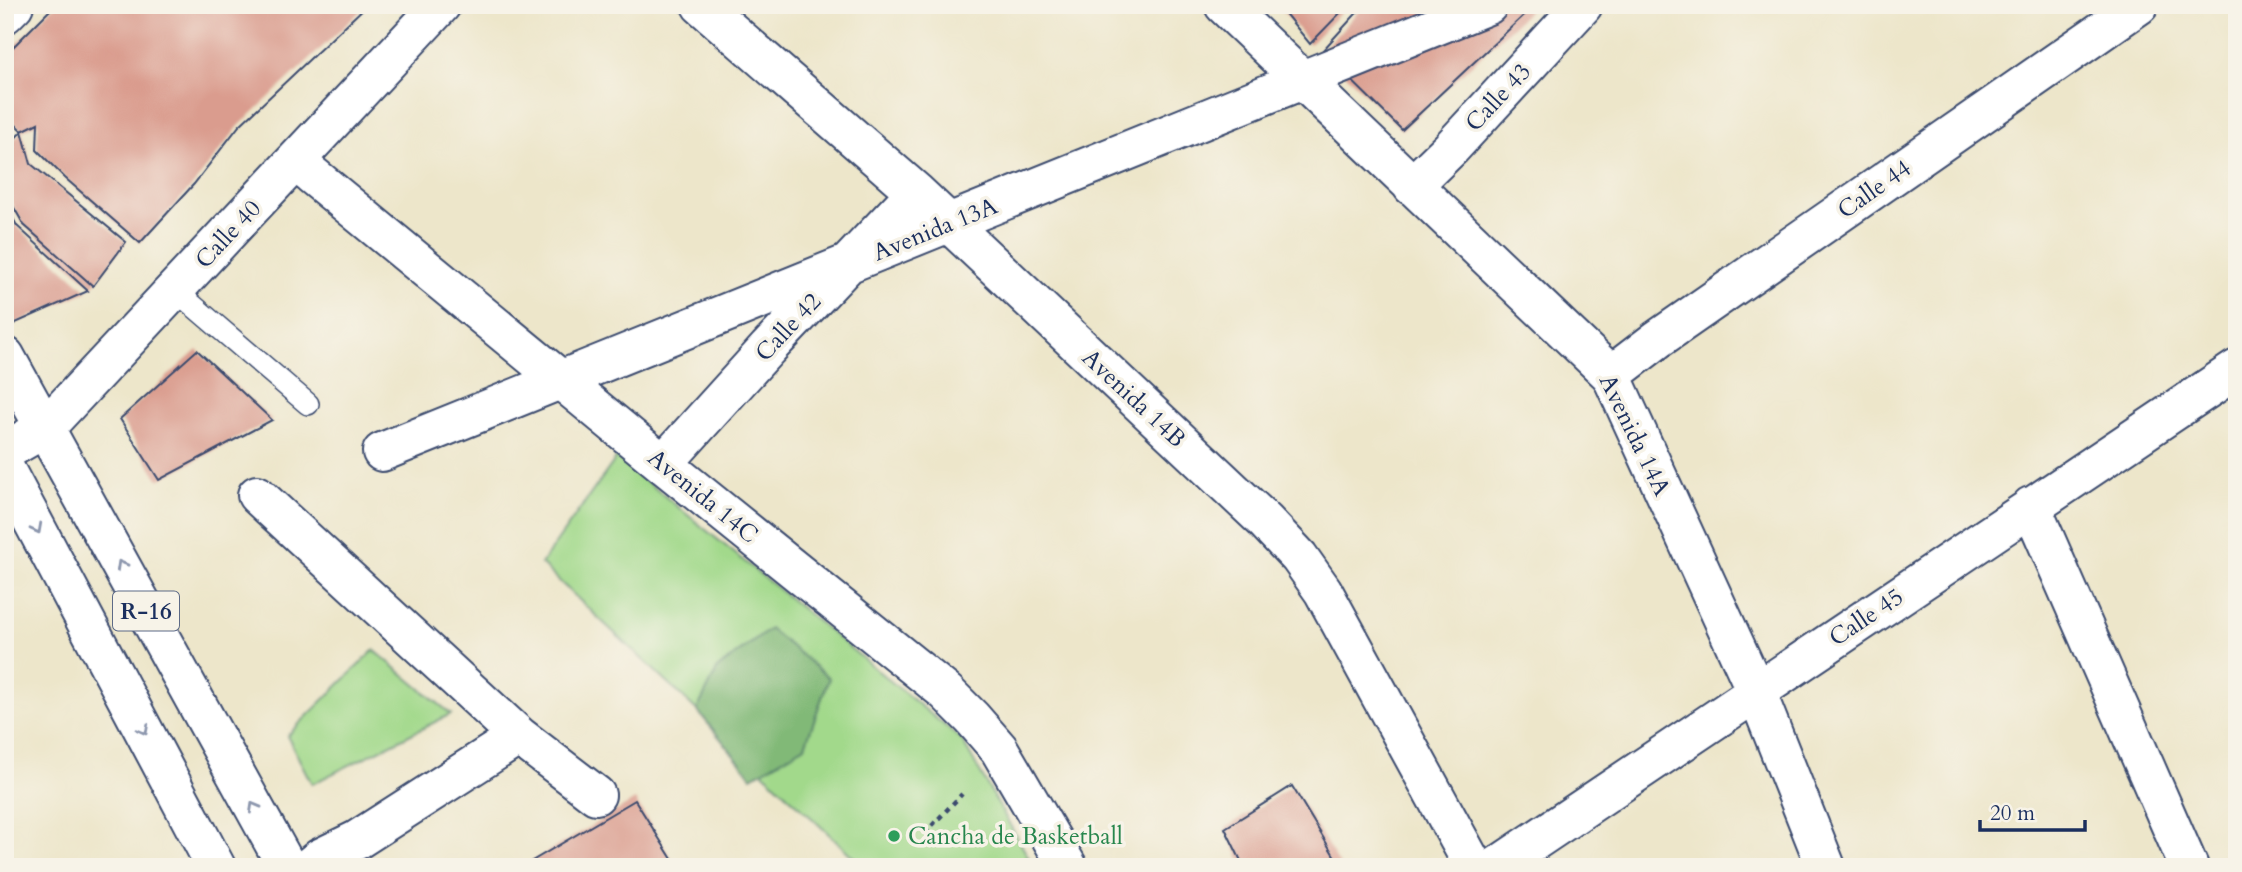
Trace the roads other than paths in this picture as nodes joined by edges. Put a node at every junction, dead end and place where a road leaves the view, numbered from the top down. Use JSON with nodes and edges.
{"nodes":[{"id":1,"x":13,"y":5,"type":"edge"},
{"id":2,"x":441,"y":5,"type":"edge"},
{"id":3,"x":701,"y":5,"type":"edge"},
{"id":4,"x":1224,"y":5,"type":"edge"},
{"id":5,"x":1488,"y":5,"type":"edge"},
{"id":6,"x":1583,"y":5,"type":"edge"},
{"id":7,"x":2139,"y":5,"type":"edge"},
{"id":8,"x":5,"y":14,"type":"edge"},
{"id":9,"x":295,"y":161,"type":"junction"},
{"id":10,"x":1412,"y":186,"type":"junction"},
{"id":11,"x":916,"y":191,"type":"junction"},
{"id":12,"x":174,"y":290,"type":"junction"},
{"id":13,"x":5,"y":356,"type":"edge"},
{"id":14,"x":2237,"y":369,"type":"edge"},
{"id":15,"x":1611,"y":374,"type":"junction"},
{"id":16,"x":308,"y":404,"type":"dead end"},
{"id":17,"x":45,"y":428,"type":"junction"},
{"id":18,"x":5,"y":451,"type":"edge"},
{"id":19,"x":382,"y":452,"type":"dead end"},
{"id":20,"x":663,"y":464,"type":"junction"},
{"id":21,"x":5,"y":469,"type":"edge"},
{"id":22,"x":257,"y":495,"type":"dead end"},
{"id":23,"x":2031,"y":506,"type":"junction"},
{"id":24,"x":1756,"y":691,"type":"junction"},
{"id":25,"x":519,"y":736,"type":"junction"},
{"id":26,"x":596,"y":795,"type":"dead end"},
{"id":27,"x":216,"y":867,"type":"edge"},
{"id":28,"x":287,"y":867,"type":"edge"},
{"id":29,"x":309,"y":867,"type":"edge"},
{"id":30,"x":1068,"y":867,"type":"edge"},
{"id":31,"x":1474,"y":867,"type":"edge"},
{"id":32,"x":1496,"y":867,"type":"edge"},
{"id":33,"x":1826,"y":867,"type":"edge"},
{"id":34,"x":2189,"y":867,"type":"edge"}],
"edges":[{"from":1,"to":8,"type":"street"},
{"from":2,"to":9,"type":"street","name":"Calle 40"},
{"from":3,"to":11,"type":"street","name":"Avenida 14B"},
{"from":4,"to":10,"type":"street","name":"Avenida 14A"},
{"from":5,"to":19,"type":"street","name":"Avenida 13A"},
{"from":6,"to":10,"type":"street","name":"Calle 43"},
{"from":7,"to":15,"type":"street","name":"Calle 44"},
{"from":9,"to":12,"type":"street","name":"Calle 40"},
{"from":9,"to":20,"type":"street","name":"Avenida 14C"},
{"from":10,"to":15,"type":"street","name":"Avenida 14A"},
{"from":11,"to":20,"type":"street","name":"Calle 42"},
{"from":11,"to":31,"type":"street","name":"Avenida 14B"},
{"from":12,"to":16,"type":"lane"},
{"from":12,"to":17,"type":"street","name":"Calle 40"},
{"from":13,"to":17,"type":"street","number":"R-16"},
{"from":14,"to":23,"type":"street","name":"Calle 45"},
{"from":15,"to":24,"type":"street","name":"Avenida 14A"},
{"from":17,"to":18,"type":"street","name":"Calle 40"},
{"from":28,"to":17,"type":"street","number":"R-16","one_way":true},
{"from":20,"to":30,"type":"street","name":"Avenida 14C"},
{"from":21,"to":27,"type":"street","number":"R-16","one_way":true},
{"from":22,"to":25,"type":"street"},
{"from":23,"to":24,"type":"street","name":"Calle 45"},
{"from":23,"to":34,"type":"street"},
{"from":24,"to":32,"type":"street","name":"Calle 45"},
{"from":24,"to":33,"type":"street","name":"Avenida 14A"},
{"from":25,"to":26,"type":"street"},
{"from":25,"to":29,"type":"street"}]}
